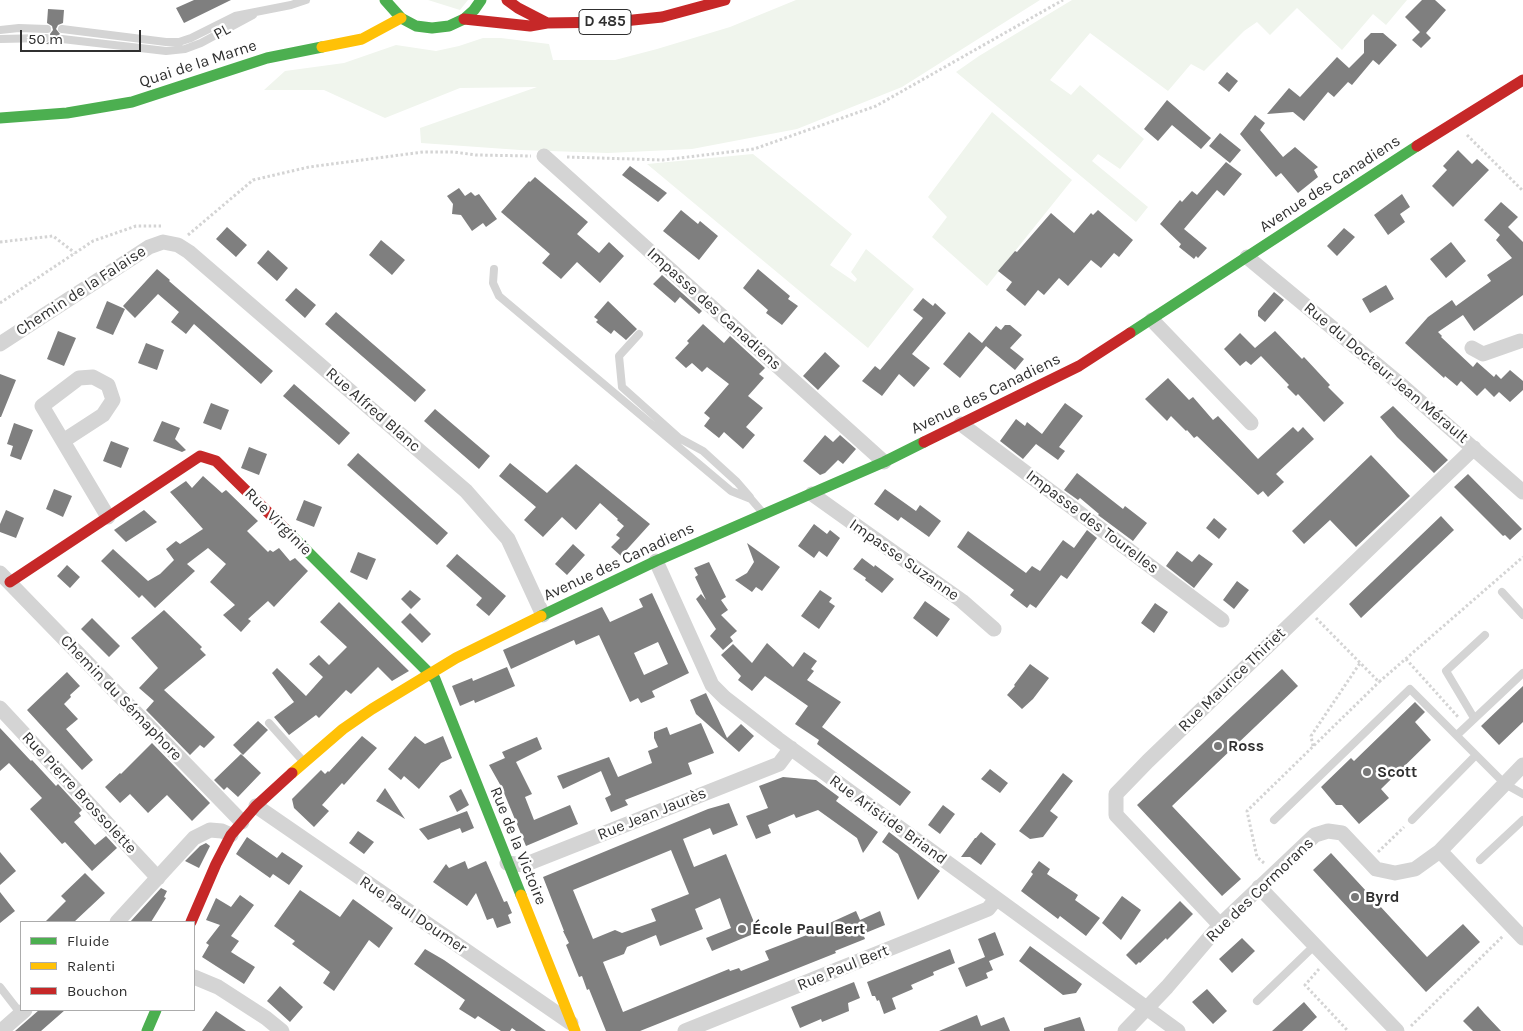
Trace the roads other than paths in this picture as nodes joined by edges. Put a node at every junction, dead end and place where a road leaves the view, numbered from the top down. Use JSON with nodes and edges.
{"nodes":[{"id":1,"x":306,"y":0,"type":"edge"},
{"id":2,"x":385,"y":0,"type":"edge"},
{"id":3,"x":481,"y":0,"type":"edge"},
{"id":4,"x":507,"y":0,"type":"edge"},
{"id":5,"x":725,"y":0,"type":"edge"},
{"id":6,"x":261,"y":11,"type":"junction"},
{"id":7,"x":401,"y":18,"type":"junction"},
{"id":8,"x":464,"y":19,"type":"junction"},
{"id":9,"x":547,"y":23,"type":"junction"},
{"id":10,"x":47,"y":29,"type":"dead end"},
{"id":11,"x":62,"y":29,"type":"dead end"},
{"id":12,"x":0,"y":30,"type":"edge"},
{"id":13,"x":46,"y":38,"type":"dead end"},
{"id":14,"x":0,"y":39,"type":"edge"},
{"id":15,"x":62,"y":39,"type":"dead end"},
{"id":16,"x":1518,"y":83,"type":"edge"},
{"id":17,"x":1523,"y":98,"type":"edge"},
{"id":18,"x":0,"y":118,"type":"edge"},
{"id":19,"x":544,"y":156,"type":"road end"},
{"id":20,"x":163,"y":242,"type":"joint"},
{"id":21,"x":1247,"y":257,"type":"junction"},
{"id":22,"x":494,"y":269,"type":"dead end"},
{"id":23,"x":1152,"y":320,"type":"junction"},
{"id":24,"x":639,"y":334,"type":"dead end"},
{"id":25,"x":1522,"y":340,"type":"edge"},
{"id":26,"x":0,"y":344,"type":"edge"},
{"id":27,"x":1472,"y":348,"type":"dead end"},
{"id":28,"x":1251,"y":423,"type":"dead end"},
{"id":29,"x":961,"y":424,"type":"junction"},
{"id":30,"x":63,"y":442,"type":"junction"},
{"id":31,"x":1474,"y":448,"type":"junction"},
{"id":32,"x":884,"y":462,"type":"junction"},
{"id":33,"x":1523,"y":492,"type":"edge"},
{"id":34,"x":812,"y":494,"type":"junction"},
{"id":35,"x":751,"y":499,"type":"junction"},
{"id":36,"x":764,"y":514,"type":"junction"},
{"id":37,"x":108,"y":517,"type":"junction"},
{"id":38,"x":656,"y":561,"type":"junction"},
{"id":39,"x":5,"y":578,"type":"edge"},
{"id":40,"x":1502,"y":592,"type":"dead end"},
{"id":41,"x":544,"y":615,"type":"junction"},
{"id":42,"x":1523,"y":616,"type":"edge"},
{"id":43,"x":1222,"y":620,"type":"dead end"},
{"id":44,"x":994,"y":629,"type":"dead end"},
{"id":45,"x":1485,"y":635,"type":"dead end"},
{"id":46,"x":1523,"y":672,"type":"edge"},
{"id":47,"x":429,"y":673,"type":"junction"},
{"id":48,"x":0,"y":708,"type":"edge"},
{"id":49,"x":1474,"y":718,"type":"junction"},
{"id":50,"x":269,"y":723,"type":"dead end"},
{"id":51,"x":1457,"y":735,"type":"junction"},
{"id":52,"x":791,"y":748,"type":"junction"},
{"id":53,"x":1476,"y":755,"type":"junction"},
{"id":54,"x":304,"y":762,"type":"junction"},
{"id":55,"x":1523,"y":765,"type":"edge"},
{"id":56,"x":1505,"y":784,"type":"junction"},
{"id":57,"x":1523,"y":794,"type":"edge"},
{"id":58,"x":256,"y":806,"type":"junction"},
{"id":59,"x":1274,"y":820,"type":"dead end"},
{"id":60,"x":1412,"y":820,"type":"road end"},
{"id":61,"x":1523,"y":820,"type":"edge"},
{"id":62,"x":242,"y":822,"type":"junction"},
{"id":63,"x":232,"y":835,"type":"junction"},
{"id":64,"x":1440,"y":850,"type":"junction"},
{"id":65,"x":1480,"y":860,"type":"dead end"},
{"id":66,"x":507,"y":863,"type":"junction"},
{"id":67,"x":158,"y":878,"type":"junction"},
{"id":68,"x":1259,"y":887,"type":"junction"},
{"id":69,"x":996,"y":899,"type":"junction"},
{"id":70,"x":118,"y":921,"type":"edge"},
{"id":71,"x":192,"y":921,"type":"edge"},
{"id":72,"x":1220,"y":925,"type":"junction"},
{"id":73,"x":1518,"y":932,"type":"edge"},
{"id":74,"x":1315,"y":945,"type":"junction"},
{"id":75,"x":195,"y":977,"type":"edge"},
{"id":76,"x":0,"y":987,"type":"edge"},
{"id":77,"x":1257,"y":1001,"type":"dead end"},
{"id":78,"x":20,"y":1009,"type":"edge"},
{"id":79,"x":1147,"y":1009,"type":"junction"},
{"id":80,"x":156,"y":1011,"type":"edge"},
{"id":81,"x":23,"y":1012,"type":"edge"},
{"id":82,"x":573,"y":1027,"type":"edge"},
{"id":83,"x":1,"y":1031,"type":"edge"},
{"id":84,"x":148,"y":1031,"type":"edge"},
{"id":85,"x":282,"y":1031,"type":"edge"},
{"id":86,"x":685,"y":1031,"type":"edge"},
{"id":87,"x":1125,"y":1031,"type":"edge"},
{"id":88,"x":1178,"y":1031,"type":"edge"},
{"id":89,"x":1397,"y":1031,"type":"edge"}],
"edges":[{"from":1,"to":6,"type":"lane"},
{"from":2,"to":7,"type":"street"},
{"from":3,"to":8,"type":"street"},
{"from":4,"to":9,"type":"street","number":"D 485"},
{"from":5,"to":9,"type":"street","number":"D 485"},
{"from":6,"to":11,"type":"lane"},
{"from":6,"to":15,"type":"lane","name":"PL"},
{"from":7,"to":8,"type":"street"},
{"from":7,"to":18,"type":"street","name":"Quai de la Marne"},
{"from":8,"to":9,"type":"street"},
{"from":10,"to":12,"type":"lane"},
{"from":13,"to":14,"type":"lane"},
{"from":16,"to":17,"type":"street"},
{"from":16,"to":21,"type":"street","name":"Avenue des Canadiens"},
{"from":19,"to":32,"type":"street","name":"Impasse des Canadiens"},
{"from":20,"to":26,"type":"street","name":"Chemin de la Falaise"},
{"from":20,"to":41,"type":"street","name":"Rue Alfred Blanc"},
{"from":21,"to":23,"type":"street","name":"Avenue des Canadiens"},
{"from":21,"to":31,"type":"street","name":"Rue du Docteur Jean Mérault"},
{"from":22,"to":35,"type":"lane"},
{"from":23,"to":28,"type":"street"},
{"from":23,"to":29,"type":"street","name":"Avenue des Canadiens"},
{"from":24,"to":35,"type":"lane"},
{"from":25,"to":27,"type":"street"},
{"from":29,"to":32,"type":"street","name":"Avenue des Canadiens"},
{"from":29,"to":43,"type":"street","name":"Impasse des Tourelles"},
{"from":30,"to":30,"type":"street"},
{"from":30,"to":37,"type":"street"},
{"from":31,"to":33,"type":"street","name":"Rue du Docteur Jean Mérault"},
{"from":31,"to":72,"type":"street","name":"Rue Maurice Thiriet"},
{"from":32,"to":34,"type":"street","name":"Avenue des Canadiens"},
{"from":34,"to":36,"type":"street","name":"Avenue des Canadiens"},
{"from":34,"to":44,"type":"street","name":"Impasse Suzanne"},
{"from":35,"to":36,"type":"lane"},
{"from":36,"to":38,"type":"street","name":"Avenue des Canadiens"},
{"from":37,"to":39,"type":"street","name":"Rue Virginie"},
{"from":37,"to":47,"type":"street","name":"Rue Virginie"},
{"from":38,"to":41,"type":"street","name":"Avenue des Canadiens"},
{"from":38,"to":52,"type":"street","name":"Rue Aristide Briand"},
{"from":39,"to":62,"type":"street","name":"Chemin du Sémaphore"},
{"from":40,"to":42,"type":"lane"},
{"from":41,"to":47,"type":"street","name":"Avenue des Canadiens"},
{"from":45,"to":49,"type":"lane"},
{"from":46,"to":49,"type":"lane"},
{"from":47,"to":54,"type":"street","name":"Avenue des Canadiens"},
{"from":47,"to":66,"type":"street","name":"Rue de la Victoire"},
{"from":48,"to":67,"type":"street","name":"Rue Pierre Brossolette"},
{"from":49,"to":51,"type":"lane"},
{"from":50,"to":54,"type":"lane"},
{"from":51,"to":53,"type":"lane"},
{"from":51,"to":59,"type":"lane"},
{"from":52,"to":66,"type":"street","name":"Rue Jean Jaurès"},
{"from":52,"to":69,"type":"street","name":"Rue Aristide Briand"},
{"from":53,"to":56,"type":"lane"},
{"from":53,"to":60,"type":"lane"},
{"from":54,"to":58,"type":"street","name":"Avenue des Canadiens"},
{"from":55,"to":56,"type":"street","name":"Rue des Cormorans"},
{"from":56,"to":57,"type":"lane"},
{"from":56,"to":64,"type":"street","name":"Rue des Cormorans"},
{"from":58,"to":62,"type":"street","name":"Avenue des Canadiens"},
{"from":58,"to":82,"type":"street","name":"Rue Paul Doumer"},
{"from":61,"to":65,"type":"lane"},
{"from":62,"to":63,"type":"street","name":"Avenue des Canadiens"},
{"from":63,"to":67,"type":"street"},
{"from":63,"to":71,"type":"street","name":"Avenue des Canadiens"},
{"from":64,"to":68,"type":"street","name":"Rue des Cormorans"},
{"from":64,"to":73,"type":"street"},
{"from":66,"to":82,"type":"street","name":"Rue de la Victoire"},
{"from":67,"to":70,"type":"street"},
{"from":68,"to":72,"type":"street","name":"Rue des Cormorans"},
{"from":68,"to":74,"type":"street"},
{"from":69,"to":79,"type":"street","name":"Rue Aristide Briand"},
{"from":69,"to":86,"type":"street","name":"Rue Paul Bert"},
{"from":72,"to":79,"type":"street","name":"Rue des Cormorans"},
{"from":74,"to":77,"type":"lane"},
{"from":74,"to":89,"type":"street"},
{"from":75,"to":85,"type":"street"},
{"from":76,"to":78,"type":"lane"},
{"from":79,"to":87,"type":"street","name":"Rue des Cormorans"},
{"from":79,"to":88,"type":"street","name":"Rue Aristide Briand"},
{"from":80,"to":84,"type":"street"},
{"from":81,"to":83,"type":"street"}]}
